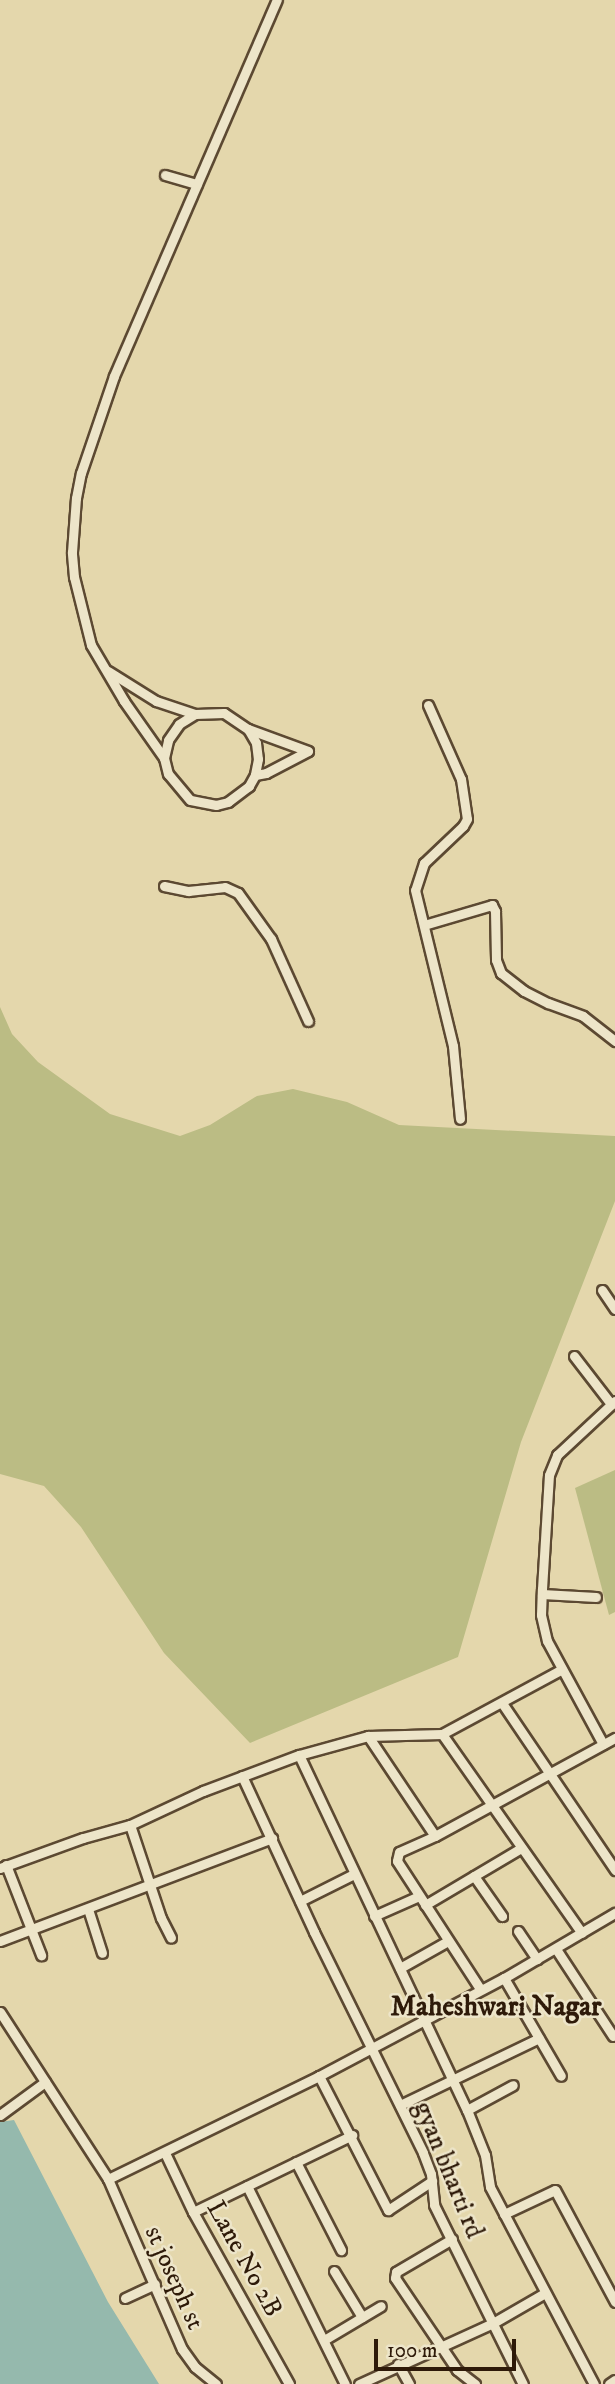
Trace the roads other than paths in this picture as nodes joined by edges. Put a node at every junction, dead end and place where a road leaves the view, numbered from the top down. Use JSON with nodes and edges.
{"nodes":[{"id":1,"x":278,"y":0,"type":"edge"},
{"id":2,"x":165,"y":175,"type":"dead end"},
{"id":3,"x":197,"y":184,"type":"junction"},
{"id":4,"x":103,"y":668,"type":"junction"},
{"id":5,"x":428,"y":705,"type":"dead end"},
{"id":6,"x":195,"y":714,"type":"junction"},
{"id":7,"x":248,"y":729,"type":"junction"},
{"id":8,"x":164,"y":758,"type":"junction"},
{"id":9,"x":255,"y":775,"type":"junction"},
{"id":10,"x":164,"y":886,"type":"dead end"},
{"id":11,"x":424,"y":925,"type":"junction"},
{"id":12,"x":308,"y":1021,"type":"dead end"},
{"id":13,"x":615,"y":1041,"type":"edge"},
{"id":14,"x":460,"y":1119,"type":"dead end"},
{"id":15,"x":602,"y":1290,"type":"dead end"},
{"id":16,"x":615,"y":1309,"type":"edge"},
{"id":17,"x":573,"y":1356,"type":"dead end"},
{"id":18,"x":613,"y":1402,"type":"edge"},
{"id":19,"x":542,"y":1594,"type":"junction"},
{"id":20,"x":596,"y":1597,"type":"dead end"},
{"id":21,"x":562,"y":1670,"type":"junction"},
{"id":22,"x":502,"y":1703,"type":"junction"},
{"id":23,"x":442,"y":1734,"type":"junction"},
{"id":24,"x":368,"y":1736,"type":"junction"},
{"id":25,"x":615,"y":1738,"type":"edge"},
{"id":26,"x":603,"y":1744,"type":"junction"},
{"id":27,"x":299,"y":1755,"type":"junction"},
{"id":28,"x":548,"y":1773,"type":"junction"},
{"id":29,"x":242,"y":1776,"type":"junction"},
{"id":30,"x":492,"y":1807,"type":"junction"},
{"id":31,"x":130,"y":1825,"type":"junction"},
{"id":32,"x":435,"y":1836,"type":"junction"},
{"id":33,"x":272,"y":1838,"type":"junction"},
{"id":34,"x":521,"y":1848,"type":"junction"},
{"id":35,"x":3,"y":1867,"type":"edge"},
{"id":36,"x":615,"y":1870,"type":"edge"},
{"id":37,"x":354,"y":1874,"type":"junction"},
{"id":38,"x":474,"y":1876,"type":"junction"},
{"id":39,"x":150,"y":1885,"type":"junction"},
{"id":40,"x":419,"y":1896,"type":"junction"},
{"id":41,"x":300,"y":1901,"type":"junction"},
{"id":42,"x":425,"y":1905,"type":"junction"},
{"id":43,"x":88,"y":1909,"type":"junction"},
{"id":44,"x":374,"y":1916,"type":"junction"},
{"id":45,"x":502,"y":1916,"type":"dead end"},
{"id":46,"x":614,"y":1917,"type":"edge"},
{"id":47,"x":32,"y":1930,"type":"junction"},
{"id":48,"x":518,"y":1931,"type":"dead end"},
{"id":49,"x":582,"y":1933,"type":"junction"},
{"id":50,"x":171,"y":1938,"type":"dead end"},
{"id":51,"x":0,"y":1941,"type":"edge"},
{"id":52,"x":448,"y":1941,"type":"junction"},
{"id":53,"x":556,"y":1949,"type":"junction"},
{"id":54,"x":102,"y":1953,"type":"dead end"},
{"id":55,"x":41,"y":1955,"type":"dead end"},
{"id":56,"x":537,"y":1959,"type":"junction"},
{"id":57,"x":400,"y":1968,"type":"junction"},
{"id":58,"x":504,"y":1978,"type":"junction"},
{"id":59,"x":480,"y":1989,"type":"junction"},
{"id":60,"x":0,"y":2012,"type":"edge"},
{"id":61,"x":424,"y":2020,"type":"junction"},
{"id":62,"x":613,"y":2036,"type":"dead end"},
{"id":63,"x":539,"y":2038,"type":"junction"},
{"id":64,"x":370,"y":2048,"type":"junction"},
{"id":65,"x":319,"y":2076,"type":"junction"},
{"id":66,"x":561,"y":2076,"type":"dead end"},
{"id":67,"x":452,"y":2078,"type":"junction"},
{"id":68,"x":45,"y":2082,"type":"junction"},
{"id":69,"x":513,"y":2085,"type":"dead end"},
{"id":70,"x":400,"y":2105,"type":"junction"},
{"id":71,"x":467,"y":2110,"type":"junction"},
{"id":72,"x":0,"y":2115,"type":"edge"},
{"id":73,"x":352,"y":2135,"type":"junction"},
{"id":74,"x":165,"y":2153,"type":"junction"},
{"id":75,"x":296,"y":2162,"type":"junction"},
{"id":76,"x":108,"y":2179,"type":"junction"},
{"id":77,"x":432,"y":2181,"type":"junction"},
{"id":78,"x":247,"y":2186,"type":"junction"},
{"id":79,"x":193,"y":2212,"type":"junction"},
{"id":80,"x":504,"y":2214,"type":"junction"},
{"id":81,"x":452,"y":2239,"type":"junction"},
{"id":82,"x":341,"y":2250,"type":"dead end"},
{"id":83,"x":334,"y":2271,"type":"dead end"},
{"id":84,"x":155,"y":2284,"type":"junction"},
{"id":85,"x":545,"y":2293,"type":"junction"},
{"id":86,"x":125,"y":2298,"type":"dead end"},
{"id":87,"x":615,"y":2302,"type":"edge"},
{"id":88,"x":381,"y":2306,"type":"dead end"},
{"id":89,"x":362,"y":2317,"type":"junction"},
{"id":90,"x":493,"y":2323,"type":"junction"},
{"id":91,"x":324,"y":2340,"type":"junction"},
{"id":92,"x":442,"y":2345,"type":"junction"},
{"id":93,"x":398,"y":2364,"type":"junction"},
{"id":94,"x":615,"y":2380,"type":"edge"},
{"id":95,"x":216,"y":2384,"type":"edge"},
{"id":96,"x":289,"y":2384,"type":"edge"},
{"id":97,"x":345,"y":2384,"type":"edge"},
{"id":98,"x":359,"y":2384,"type":"edge"},
{"id":99,"x":409,"y":2384,"type":"edge"},
{"id":100,"x":475,"y":2384,"type":"edge"},
{"id":101,"x":523,"y":2384,"type":"edge"},
{"id":102,"x":594,"y":2384,"type":"edge"},
{"id":103,"x":609,"y":2384,"type":"edge"}],
"edges":[{"from":1,"to":3,"type":"street"},
{"from":2,"to":3,"type":"street"},
{"from":3,"to":4,"type":"street"},
{"from":4,"to":6,"type":"street"},
{"from":4,"to":8,"type":"street"},
{"from":5,"to":11,"type":"street"},
{"from":6,"to":7,"type":"street"},
{"from":6,"to":8,"type":"street"},
{"from":7,"to":9,"type":"street"},
{"from":7,"to":9,"type":"street"},
{"from":8,"to":9,"type":"street"},
{"from":10,"to":12,"type":"street"},
{"from":11,"to":13,"type":"street"},
{"from":11,"to":14,"type":"street"},
{"from":15,"to":16,"type":"street"},
{"from":17,"to":18,"type":"street"},
{"from":18,"to":19,"type":"street"},
{"from":19,"to":20,"type":"street"},
{"from":19,"to":21,"type":"street"},
{"from":21,"to":22,"type":"street"},
{"from":21,"to":26,"type":"street"},
{"from":22,"to":23,"type":"street"},
{"from":22,"to":28,"type":"street"},
{"from":23,"to":24,"type":"street"},
{"from":23,"to":30,"type":"street"},
{"from":24,"to":27,"type":"street"},
{"from":24,"to":32,"type":"street"},
{"from":25,"to":26,"type":"street"},
{"from":26,"to":28,"type":"street"},
{"from":27,"to":29,"type":"street"},
{"from":27,"to":37,"type":"street"},
{"from":28,"to":30,"type":"street"},
{"from":28,"to":36,"type":"street"},
{"from":29,"to":31,"type":"street"},
{"from":29,"to":33,"type":"street","name":"gyan bharti rd"},
{"from":30,"to":32,"type":"street"},
{"from":30,"to":34,"type":"street"},
{"from":31,"to":35,"type":"street"},
{"from":31,"to":39,"type":"street"},
{"from":32,"to":40,"type":"street"},
{"from":33,"to":39,"type":"street"},
{"from":33,"to":41,"type":"street","name":"gyan bharti rd"},
{"from":34,"to":38,"type":"street"},
{"from":34,"to":49,"type":"street"},
{"from":35,"to":47,"type":"street"},
{"from":37,"to":41,"type":"street"},
{"from":37,"to":44,"type":"street"},
{"from":38,"to":42,"type":"street"},
{"from":38,"to":45,"type":"street"},
{"from":39,"to":43,"type":"street"},
{"from":39,"to":50,"type":"street"},
{"from":40,"to":42,"type":"street"},
{"from":40,"to":44,"type":"street"},
{"from":41,"to":64,"type":"street","name":"gyan bharti rd"},
{"from":42,"to":52,"type":"street"},
{"from":43,"to":47,"type":"street"},
{"from":43,"to":54,"type":"street"},
{"from":44,"to":57,"type":"street"},
{"from":46,"to":49,"type":"street"},
{"from":47,"to":51,"type":"street"},
{"from":47,"to":55,"type":"street"},
{"from":48,"to":56,"type":"street"},
{"from":49,"to":53,"type":"street"},
{"from":52,"to":57,"type":"street"},
{"from":52,"to":59,"type":"street"},
{"from":53,"to":56,"type":"street"},
{"from":53,"to":62,"type":"street"},
{"from":56,"to":58,"type":"street"},
{"from":57,"to":61,"type":"street"},
{"from":58,"to":59,"type":"street"},
{"from":58,"to":63,"type":"street"},
{"from":59,"to":61,"type":"street"},
{"from":60,"to":68,"type":"street","name":"st joseph st"},
{"from":61,"to":64,"type":"street"},
{"from":61,"to":67,"type":"street"},
{"from":63,"to":66,"type":"street"},
{"from":63,"to":67,"type":"street"},
{"from":64,"to":65,"type":"street"},
{"from":64,"to":70,"type":"street","name":"gyan bharti rd"},
{"from":65,"to":73,"type":"street"},
{"from":65,"to":74,"type":"street"},
{"from":67,"to":70,"type":"street"},
{"from":67,"to":71,"type":"street"},
{"from":68,"to":72,"type":"street"},
{"from":68,"to":76,"type":"street","name":"st joseph st"},
{"from":69,"to":71,"type":"street"},
{"from":70,"to":77,"type":"street","name":"gyan bharti rd"},
{"from":71,"to":80,"type":"street"},
{"from":73,"to":75,"type":"street"},
{"from":73,"to":77,"type":"street"},
{"from":74,"to":76,"type":"street"},
{"from":74,"to":79,"type":"street","name":"Lane No 2B"},
{"from":75,"to":78,"type":"street"},
{"from":75,"to":82,"type":"street"},
{"from":76,"to":84,"type":"street","name":"st joseph st"},
{"from":77,"to":81,"type":"street","name":"gyan bharti rd"},
{"from":78,"to":79,"type":"street"},
{"from":78,"to":91,"type":"street"},
{"from":79,"to":96,"type":"street","name":"Lane No 2B"},
{"from":80,"to":85,"type":"street"},
{"from":80,"to":87,"type":"street"},
{"from":81,"to":90,"type":"street","name":"gyan bharti rd"},
{"from":81,"to":92,"type":"street"},
{"from":83,"to":89,"type":"street"},
{"from":84,"to":86,"type":"street"},
{"from":84,"to":95,"type":"street","name":"st joseph st"},
{"from":85,"to":90,"type":"street"},
{"from":85,"to":102,"type":"street"},
{"from":88,"to":89,"type":"street"},
{"from":89,"to":91,"type":"street"},
{"from":90,"to":92,"type":"street"},
{"from":90,"to":101,"type":"street","name":"gyan bharti rd"},
{"from":91,"to":97,"type":"street"},
{"from":92,"to":93,"type":"street"},
{"from":92,"to":100,"type":"street"},
{"from":93,"to":98,"type":"street"},
{"from":93,"to":99,"type":"street"},
{"from":94,"to":103,"type":"street"}]}
